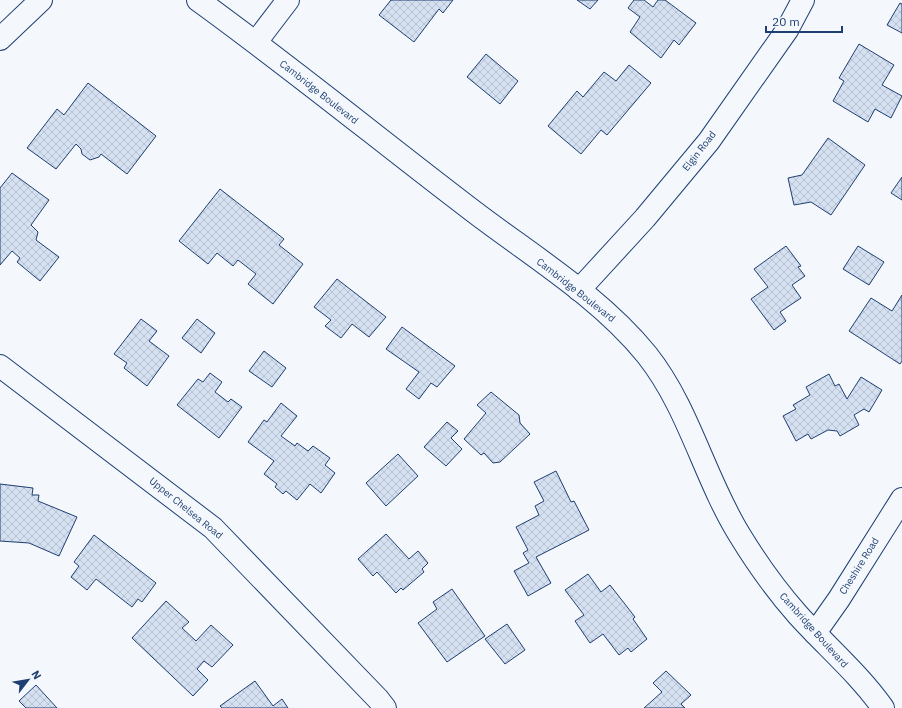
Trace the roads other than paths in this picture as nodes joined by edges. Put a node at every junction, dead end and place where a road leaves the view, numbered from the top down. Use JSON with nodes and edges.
{"nodes":[{"id":1,"x":41,"y":0,"type":"edge"},
{"id":2,"x":198,"y":0,"type":"edge"},
{"id":3,"x":288,"y":0,"type":"edge"},
{"id":4,"x":803,"y":0,"type":"edge"},
{"id":5,"x":0,"y":39,"type":"edge"},
{"id":6,"x":256,"y":42,"type":"junction"},
{"id":7,"x":578,"y":290,"type":"junction"},
{"id":8,"x":0,"y":366,"type":"edge"},
{"id":9,"x":902,"y":498,"type":"edge"},
{"id":10,"x":815,"y":633,"type":"junction"},
{"id":11,"x":385,"y":708,"type":"edge"},
{"id":12,"x":883,"y":708,"type":"edge"}],
"edges":[{"from":1,"to":5,"type":"street"},
{"from":2,"to":6,"type":"street","name":"Cambridge Boulevard"},
{"from":3,"to":6,"type":"street"},
{"from":4,"to":7,"type":"street","name":"Elgin Road"},
{"from":6,"to":7,"type":"street","name":"Cambridge Boulevard"},
{"from":7,"to":10,"type":"street","name":"Cambridge Boulevard"},
{"from":8,"to":11,"type":"street","name":"Upper Chelsea Road"},
{"from":9,"to":10,"type":"street","name":"Cheshire Road"},
{"from":10,"to":12,"type":"street","name":"Cambridge Boulevard"}]}
